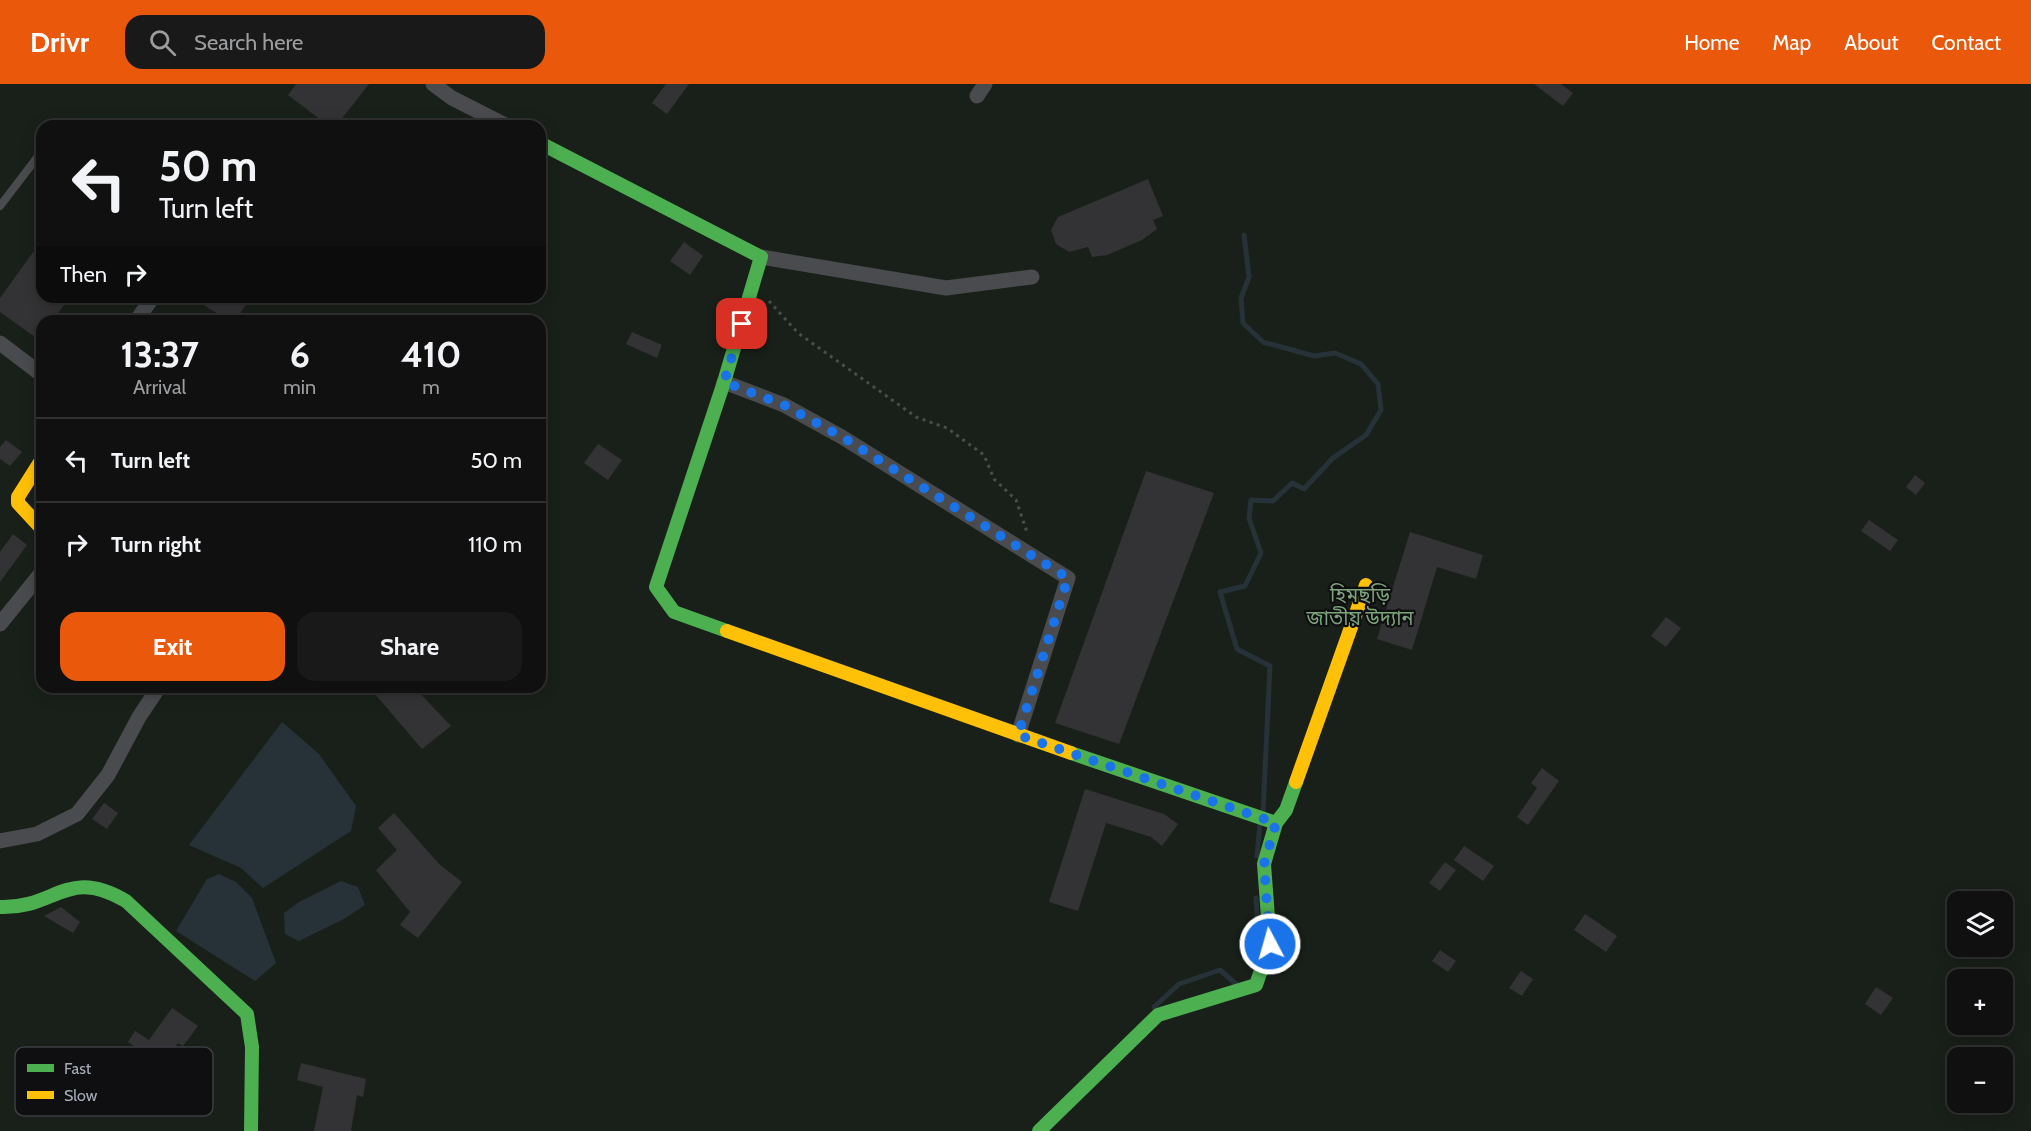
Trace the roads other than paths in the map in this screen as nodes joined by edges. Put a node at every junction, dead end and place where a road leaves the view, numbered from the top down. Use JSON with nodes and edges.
{"nodes":[{"id":1,"x":433,"y":84,"type":"edge"},
{"id":2,"x":495,"y":120,"type":"edge"},
{"id":3,"x":546,"y":146,"type":"edge"},
{"id":4,"x":36,"y":159,"type":"edge"},
{"id":5,"x":0,"y":206,"type":"edge"},
{"id":6,"x":761,"y":257,"type":"junction"},
{"id":7,"x":1032,"y":277,"type":"dead end"},
{"id":8,"x":0,"y":343,"type":"edge"},
{"id":9,"x":36,"y":370,"type":"edge"},
{"id":10,"x":724,"y":382,"type":"junction"},
{"id":11,"x":36,"y":468,"type":"edge"},
{"id":12,"x":36,"y":522,"type":"edge"},
{"id":13,"x":36,"y":579,"type":"edge"},
{"id":14,"x":1366,"y":585,"type":"dead end"},
{"id":15,"x":0,"y":624,"type":"edge"},
{"id":16,"x":155,"y":693,"type":"edge"},
{"id":17,"x":1018,"y":735,"type":"junction"},
{"id":18,"x":1276,"y":823,"type":"junction"},
{"id":19,"x":0,"y":841,"type":"edge"},
{"id":20,"x":0,"y":907,"type":"edge"},
{"id":21,"x":251,"y":1131,"type":"edge"},
{"id":22,"x":1039,"y":1131,"type":"edge"}],
"edges":[{"from":1,"to":2,"type":"street"},
{"from":3,"to":6,"type":"street"},
{"from":4,"to":5,"type":"lane"},
{"from":6,"to":7,"type":"street"},
{"from":6,"to":10,"type":"street"},
{"from":8,"to":9,"type":"street"},
{"from":10,"to":17,"type":"street"},
{"from":10,"to":17,"type":"street"},
{"from":11,"to":12,"type":"street"},
{"from":13,"to":15,"type":"street"},
{"from":14,"to":18,"type":"street"},
{"from":16,"to":19,"type":"street"},
{"from":17,"to":18,"type":"street"},
{"from":18,"to":22,"type":"street"},
{"from":20,"to":21,"type":"street"}]}
